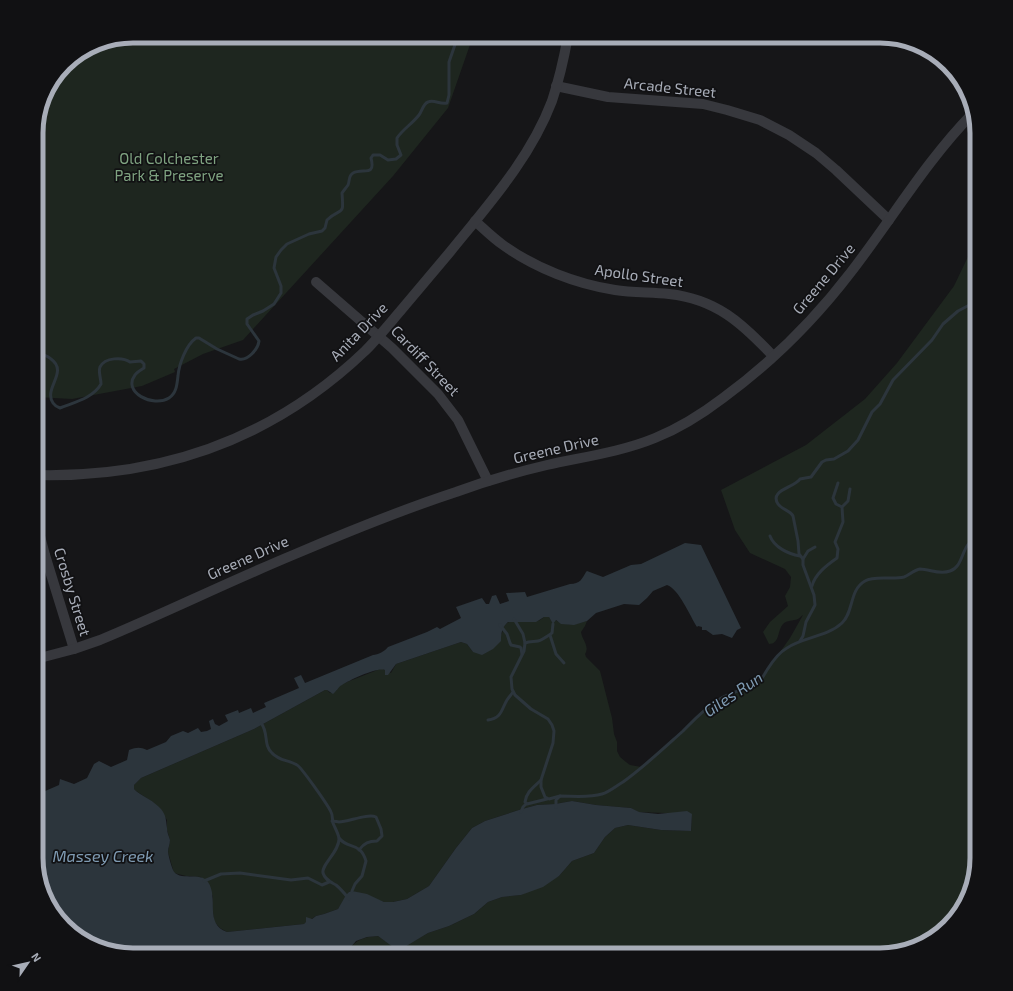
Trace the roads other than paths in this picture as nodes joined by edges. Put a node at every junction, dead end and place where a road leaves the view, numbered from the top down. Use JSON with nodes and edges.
{"nodes":[{"id":1,"x":566,"y":43,"type":"edge"},
{"id":2,"x":556,"y":86,"type":"junction"},
{"id":3,"x":968,"y":118,"type":"edge"},
{"id":4,"x":889,"y":220,"type":"junction"},
{"id":5,"x":475,"y":221,"type":"junction"},
{"id":6,"x":316,"y":282,"type":"dead end"},
{"id":7,"x":379,"y":336,"type":"junction"},
{"id":8,"x":773,"y":356,"type":"junction"},
{"id":9,"x":43,"y":475,"type":"edge"},
{"id":10,"x":488,"y":481,"type":"junction"},
{"id":11,"x":43,"y":547,"type":"edge"},
{"id":12,"x":74,"y":649,"type":"junction"},
{"id":13,"x":43,"y":657,"type":"edge"}],
"edges":[{"from":1,"to":2,"type":"street","name":"Anita Drive"},
{"from":2,"to":4,"type":"street","name":"Arcade Street"},
{"from":2,"to":5,"type":"street","name":"Anita Drive"},
{"from":3,"to":4,"type":"street","name":"Greene Drive"},
{"from":4,"to":8,"type":"street","name":"Greene Drive"},
{"from":5,"to":7,"type":"street","name":"Anita Drive"},
{"from":5,"to":8,"type":"street","name":"Apollo Street"},
{"from":6,"to":7,"type":"street","name":"Cardiff Street"},
{"from":7,"to":9,"type":"street","name":"Anita Drive"},
{"from":7,"to":10,"type":"street","name":"Cardiff Street"},
{"from":8,"to":10,"type":"street","name":"Greene Drive"},
{"from":10,"to":12,"type":"street","name":"Greene Drive"},
{"from":11,"to":12,"type":"street","name":"Crosby Street"},
{"from":12,"to":13,"type":"street","name":"Greene Drive"}]}
